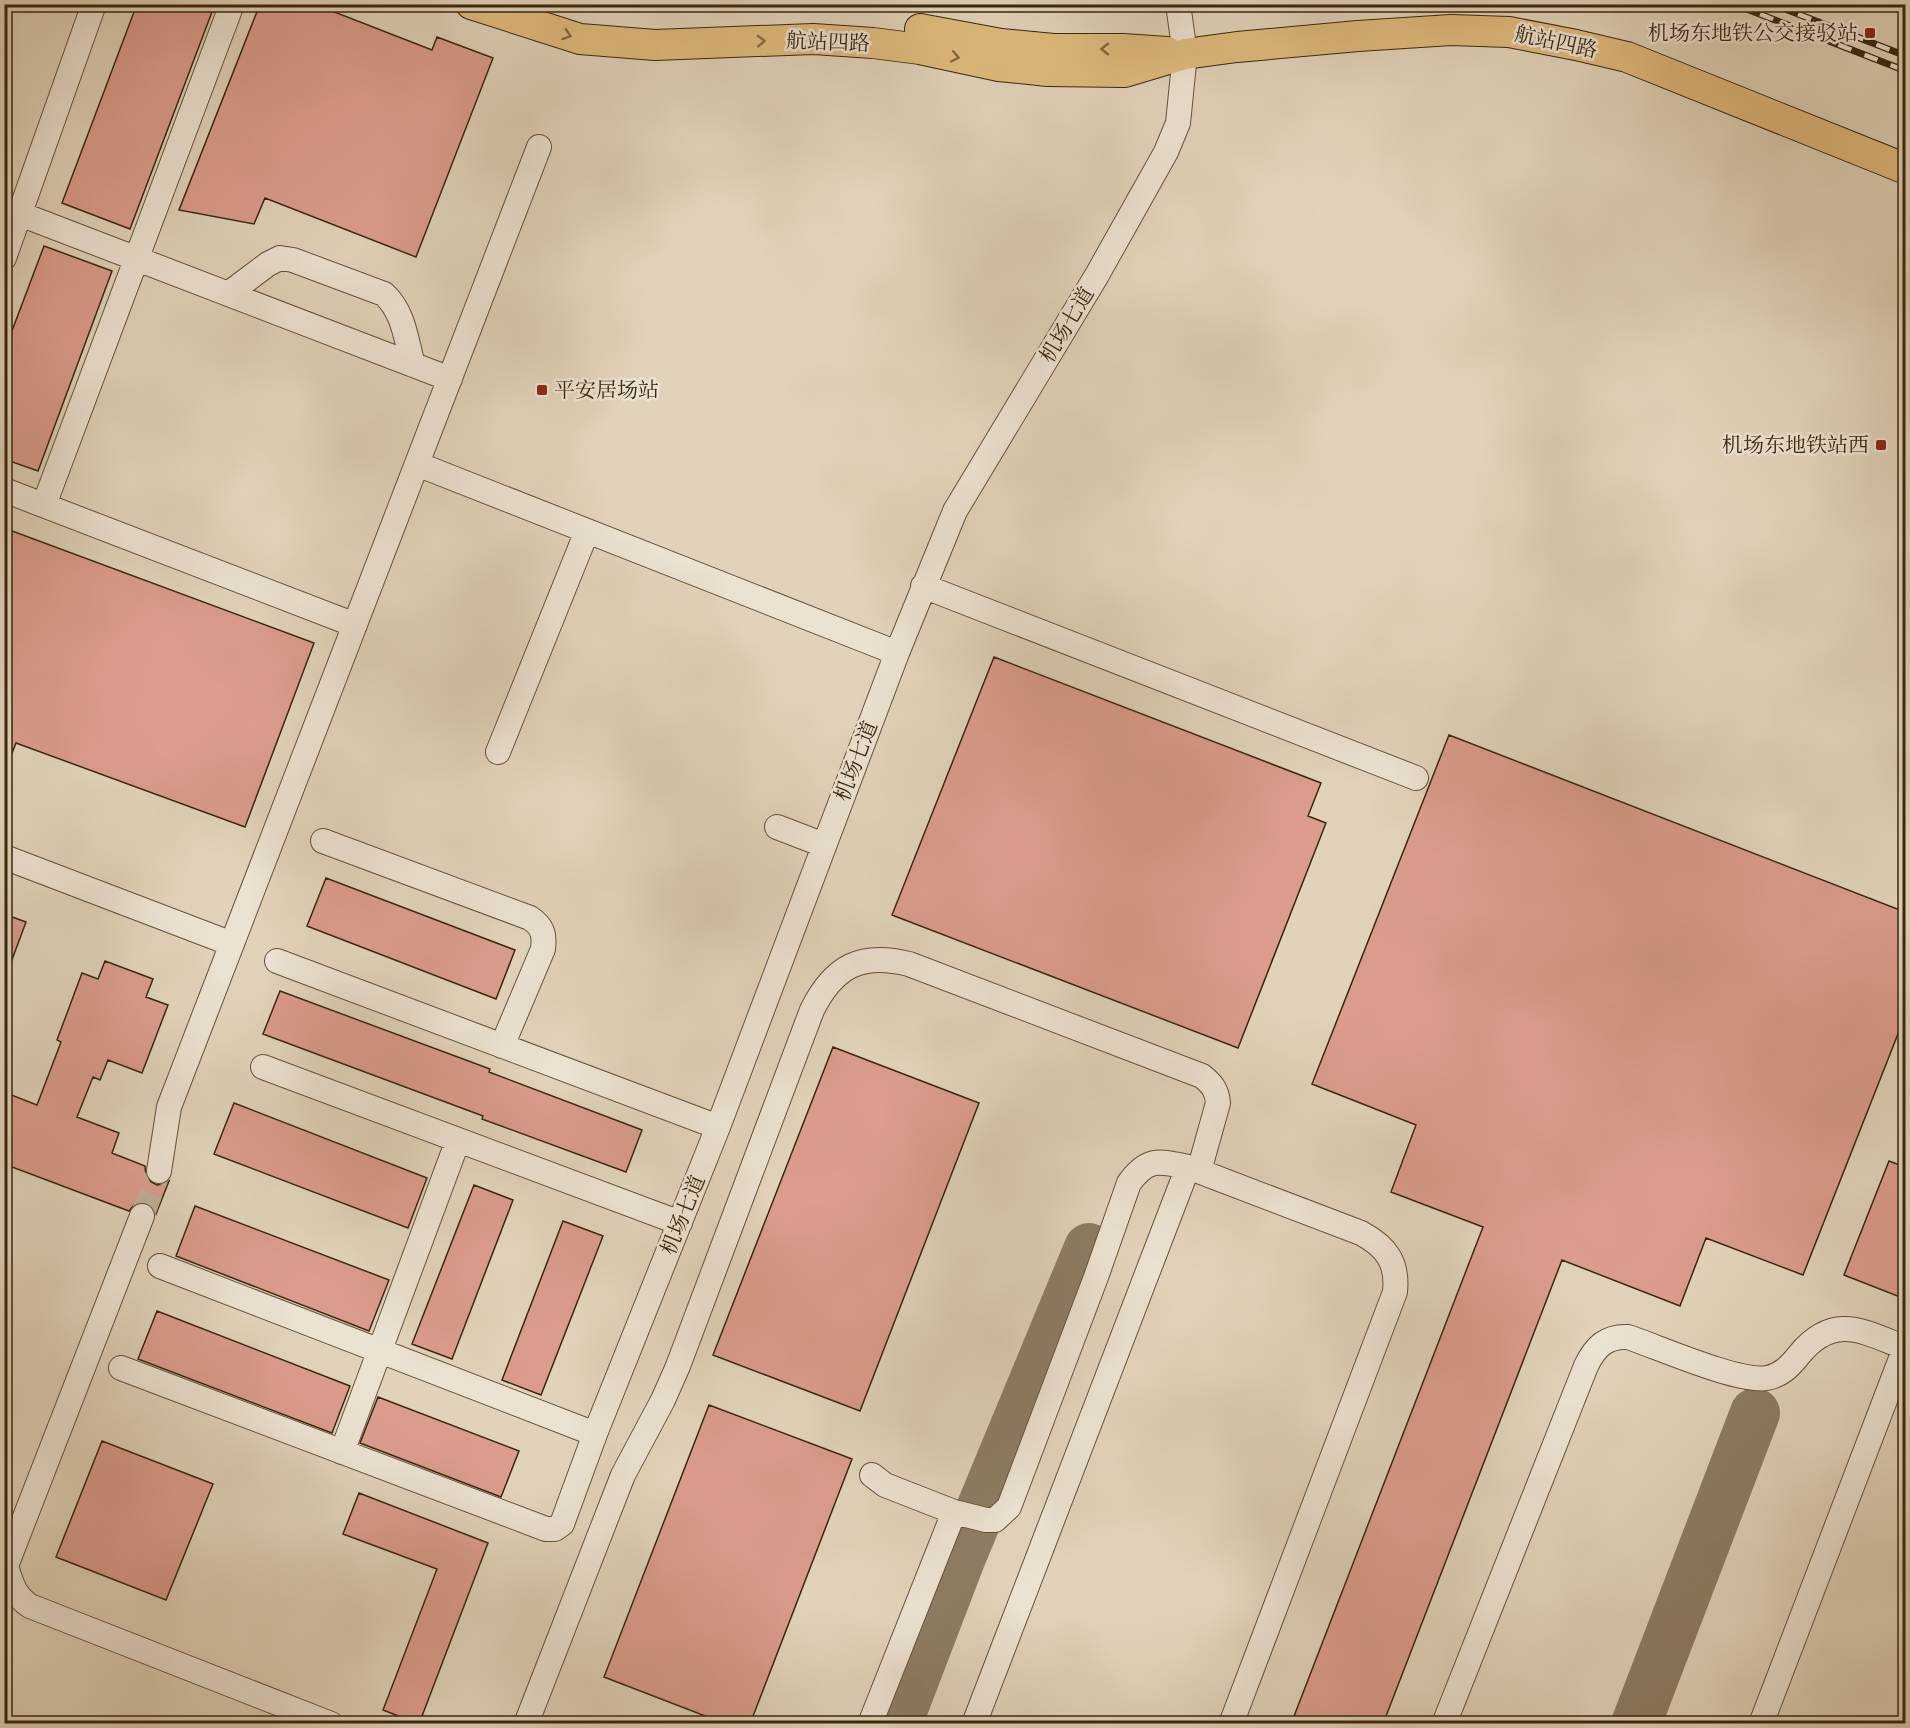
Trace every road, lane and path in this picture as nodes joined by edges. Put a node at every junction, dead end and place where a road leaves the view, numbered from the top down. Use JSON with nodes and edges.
{"nodes":[{"id":1,"x":94,"y":4,"type":"edge"},
{"id":2,"x":232,"y":4,"type":"edge"},
{"id":3,"x":471,"y":4,"type":"edge"},
{"id":4,"x":535,"y":4,"type":"edge"},
{"id":5,"x":1179,"y":4,"type":"edge"},
{"id":6,"x":1185,"y":54,"type":"junction"},
{"id":7,"x":538,"y":147,"type":"dead end"},
{"id":8,"x":1905,"y":169,"type":"edge"},
{"id":9,"x":20,"y":214,"type":"junction"},
{"id":10,"x":4,"y":258,"type":"edge"},
{"id":11,"x":136,"y":259,"type":"junction"},
{"id":12,"x":228,"y":294,"type":"junction"},
{"id":13,"x":412,"y":365,"type":"junction"},
{"id":14,"x":450,"y":379,"type":"junction"},
{"id":15,"x":417,"y":465,"type":"junction"},
{"id":16,"x":4,"y":490,"type":"edge"},
{"id":17,"x":44,"y":505,"type":"junction"},
{"id":18,"x":587,"y":531,"type":"junction"},
{"id":19,"x":923,"y":586,"type":"junction"},
{"id":20,"x":355,"y":625,"type":"junction"},
{"id":21,"x":897,"y":653,"type":"junction"},
{"id":22,"x":498,"y":752,"type":"dead end"},
{"id":23,"x":1416,"y":778,"type":"dead end"},
{"id":24,"x":777,"y":827,"type":"dead end"},
{"id":25,"x":323,"y":841,"type":"dead end"},
{"id":26,"x":824,"y":845,"type":"junction"},
{"id":27,"x":4,"y":856,"type":"edge"},
{"id":28,"x":232,"y":944,"type":"junction"},
{"id":29,"x":277,"y":961,"type":"dead end"},
{"id":30,"x":502,"y":1046,"type":"junction"},
{"id":31,"x":263,"y":1067,"type":"dead end"},
{"id":32,"x":718,"y":1127,"type":"junction"},
{"id":33,"x":458,"y":1140,"type":"junction"},
{"id":34,"x":1193,"y":1169,"type":"junction"},
{"id":35,"x":159,"y":1171,"type":"tunnel mouth"},
{"id":36,"x":142,"y":1215,"type":"tunnel mouth"},
{"id":37,"x":680,"y":1223,"type":"junction"},
{"id":38,"x":160,"y":1266,"type":"dead end"},
{"id":39,"x":1905,"y":1348,"type":"edge"},
{"id":40,"x":378,"y":1350,"type":"junction"},
{"id":41,"x":121,"y":1368,"type":"dead end"},
{"id":42,"x":595,"y":1434,"type":"junction"},
{"id":43,"x":342,"y":1452,"type":"junction"},
{"id":44,"x":872,"y":1475,"type":"dead end"},
{"id":45,"x":954,"y":1512,"type":"junction"},
{"id":46,"x":5,"y":1564,"type":"edge"},
{"id":47,"x":332,"y":1724,"type":"edge"},
{"id":48,"x":526,"y":1724,"type":"edge"},
{"id":49,"x":870,"y":1724,"type":"edge"},
{"id":50,"x":974,"y":1724,"type":"edge"},
{"id":51,"x":1231,"y":1724,"type":"edge"},
{"id":52,"x":1444,"y":1724,"type":"edge"},
{"id":53,"x":1761,"y":1724,"type":"edge"}],
"edges":[{"from":1,"to":9,"type":"street"},
{"from":2,"to":11,"type":"street"},
{"from":3,"to":6,"type":"main road","name":"航站四路","one_way":true},
{"from":6,"to":4,"type":"main road","name":"航站四路","one_way":true},
{"from":5,"to":6,"type":"street","name":"机场七道"},
{"from":6,"to":8,"type":"main road","name":"航站四路"},
{"from":6,"to":19,"type":"street","name":"机场七道"},
{"from":7,"to":14,"type":"street"},
{"from":9,"to":10,"type":"street"},
{"from":9,"to":11,"type":"street"},
{"from":11,"to":12,"type":"street"},
{"from":11,"to":17,"type":"street"},
{"from":12,"to":13,"type":"street"},
{"from":12,"to":13,"type":"street"},
{"from":13,"to":14,"type":"street"},
{"from":14,"to":15,"type":"street"},
{"from":15,"to":18,"type":"street"},
{"from":15,"to":20,"type":"street"},
{"from":16,"to":17,"type":"street"},
{"from":17,"to":20,"type":"street"},
{"from":18,"to":21,"type":"street"},
{"from":18,"to":22,"type":"street"},
{"from":19,"to":21,"type":"street","name":"机场七道"},
{"from":19,"to":23,"type":"street"},
{"from":20,"to":28,"type":"street"},
{"from":21,"to":26,"type":"street","name":"机场七道"},
{"from":24,"to":26,"type":"street"},
{"from":25,"to":30,"type":"street"},
{"from":26,"to":32,"type":"street","name":"机场七道"},
{"from":27,"to":28,"type":"street"},
{"from":28,"to":35,"type":"street"},
{"from":29,"to":30,"type":"street"},
{"from":30,"to":32,"type":"street"},
{"from":31,"to":33,"type":"street"},
{"from":32,"to":37,"type":"street","name":"机场七道"},
{"from":33,"to":37,"type":"street"},
{"from":33,"to":40,"type":"street"},
{"from":34,"to":45,"type":"street"},
{"from":34,"to":48,"type":"street"},
{"from":34,"to":50,"type":"street"},
{"from":34,"to":51,"type":"street"},
{"from":36,"to":46,"type":"street"},
{"from":37,"to":42,"type":"street","name":"机场七道"},
{"from":38,"to":40,"type":"street"},
{"from":39,"to":52,"type":"street"},
{"from":39,"to":53,"type":"street"},
{"from":40,"to":42,"type":"street"},
{"from":40,"to":43,"type":"street"},
{"from":41,"to":43,"type":"street"},
{"from":42,"to":43,"type":"street","name":"机场七道"},
{"from":44,"to":45,"type":"street"},
{"from":45,"to":49,"type":"street"},
{"from":46,"to":47,"type":"street"}]}
